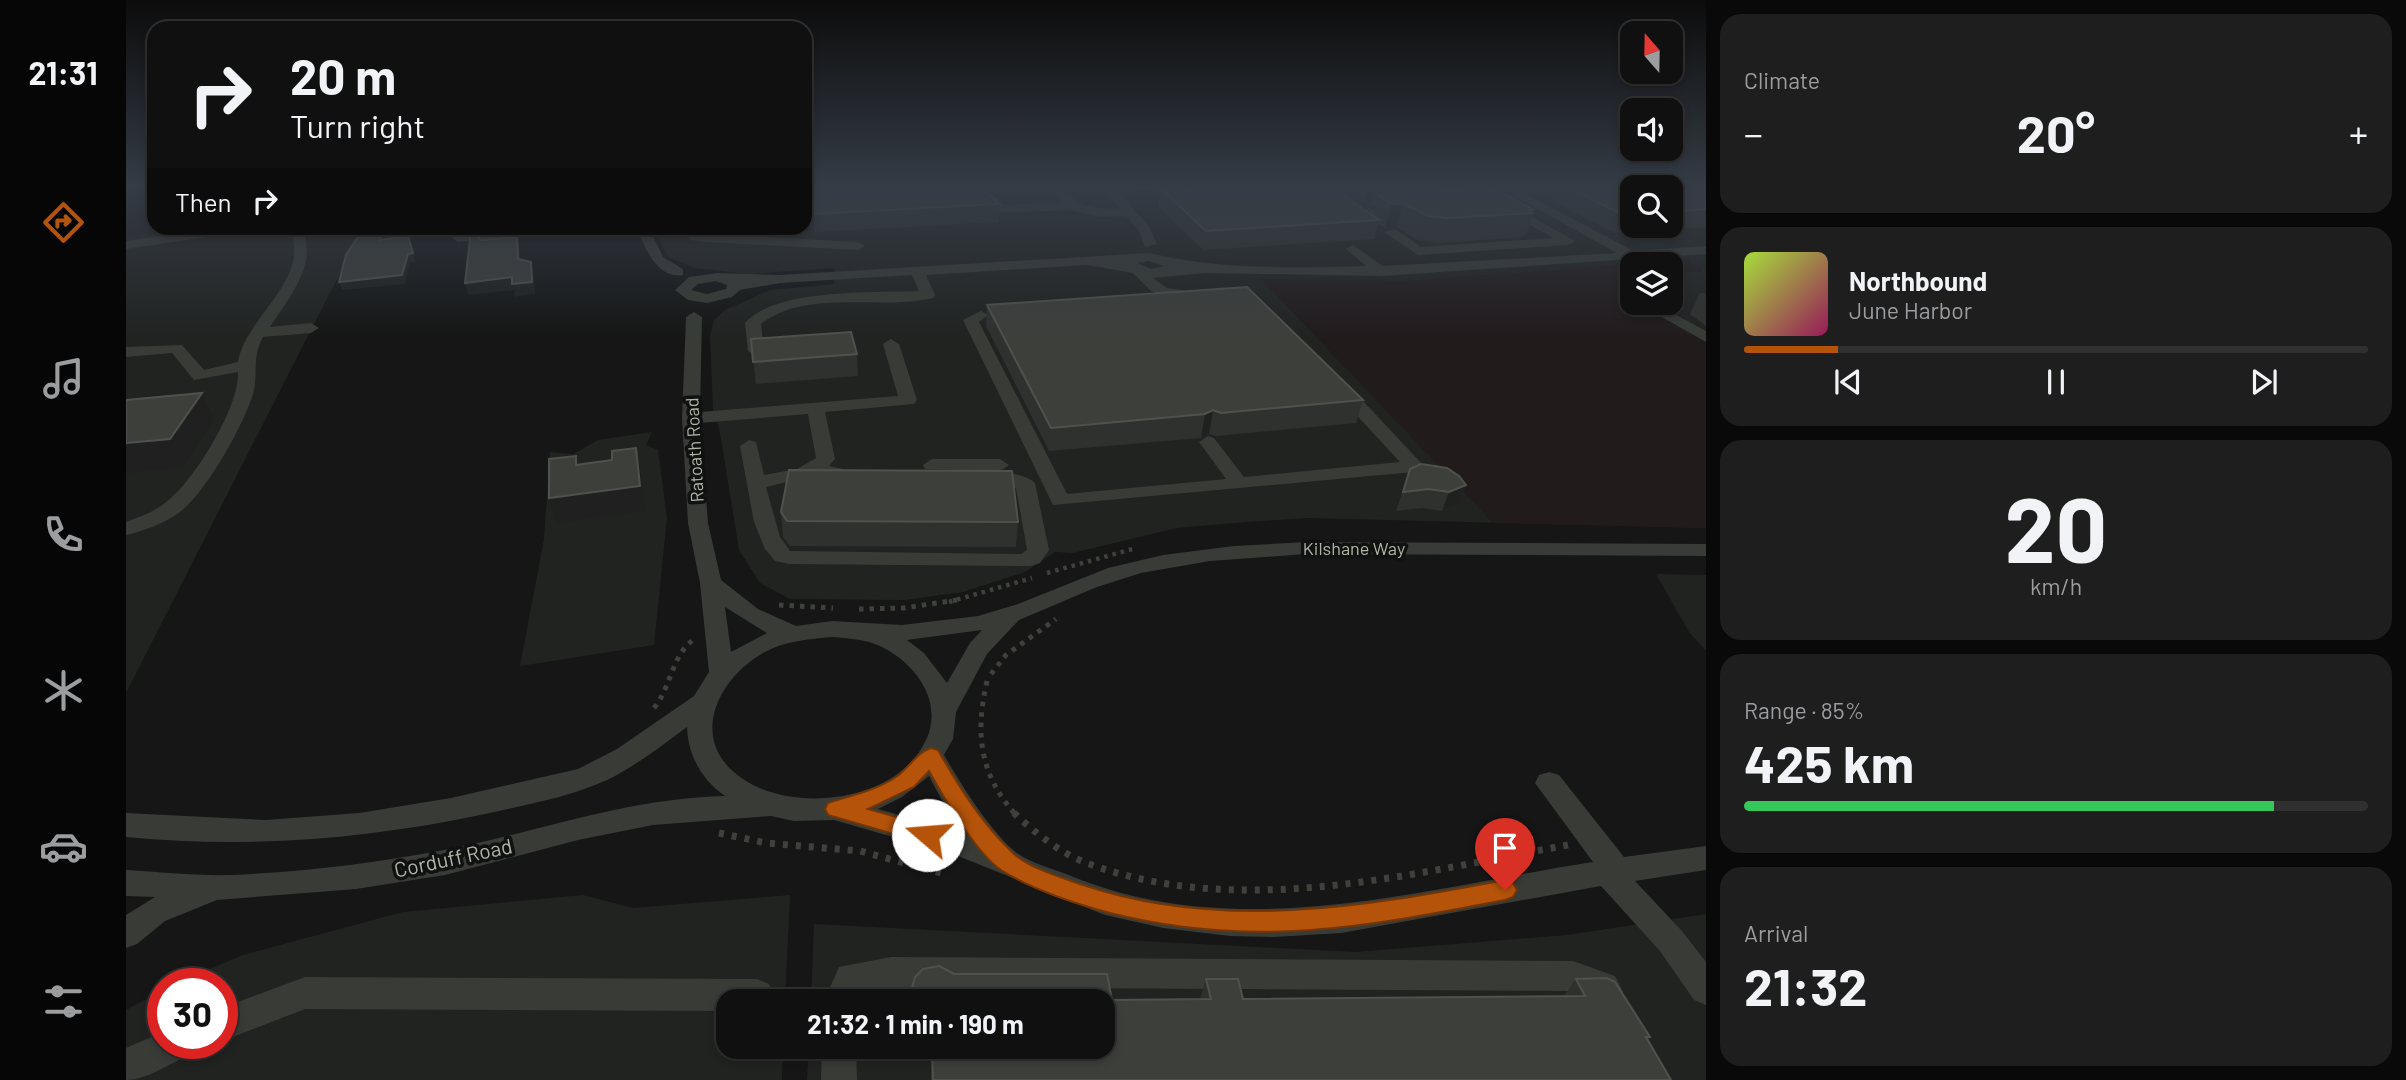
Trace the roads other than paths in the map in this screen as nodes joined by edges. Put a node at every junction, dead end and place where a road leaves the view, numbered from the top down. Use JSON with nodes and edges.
{"nodes":[{"id":1,"x":180,"y":237,"type":"edge"},
{"id":2,"x":301,"y":237,"type":"edge"},
{"id":3,"x":463,"y":237,"type":"edge"},
{"id":4,"x":647,"y":237,"type":"edge"},
{"id":5,"x":698,"y":237,"type":"edge"},
{"id":6,"x":764,"y":237,"type":"edge"},
{"id":7,"x":1148,"y":237,"type":"edge"},
{"id":8,"x":1393,"y":237,"type":"edge"},
{"id":9,"x":1562,"y":237,"type":"edge"},
{"id":10,"x":1599,"y":237,"type":"edge"},
{"id":11,"x":458,"y":238,"type":"dead end"},
{"id":12,"x":753,"y":241,"type":"junction"},
{"id":13,"x":1150,"y":244,"type":"junction"},
{"id":14,"x":126,"y":246,"type":"edge"},
{"id":15,"x":1353,"y":249,"type":"dead end"},
{"id":16,"x":1706,"y":250,"type":"edge"},
{"id":17,"x":1682,"y":251,"type":"junction"},
{"id":18,"x":1626,"y":252,"type":"edge"},
{"id":19,"x":1672,"y":252,"type":"edge"},
{"id":20,"x":1620,"y":257,"type":"edge"},
{"id":21,"x":867,"y":259,"type":"junction"},
{"id":22,"x":1137,"y":265,"type":"junction"},
{"id":23,"x":1166,"y":265,"type":"junction"},
{"id":24,"x":1705,"y":266,"type":"edge"},
{"id":25,"x":956,"y":267,"type":"junction"},
{"id":26,"x":917,"y":270,"type":"junction"},
{"id":27,"x":678,"y":272,"type":"junction"},
{"id":28,"x":1382,"y":272,"type":"junction"},
{"id":29,"x":708,"y":277,"type":"junction"},
{"id":30,"x":730,"y":283,"type":"junction"},
{"id":31,"x":965,"y":284,"type":"dead end"},
{"id":32,"x":686,"y":291,"type":"junction"},
{"id":33,"x":1183,"y":295,"type":"junction"},
{"id":34,"x":721,"y":296,"type":"junction"},
{"id":35,"x":1210,"y":296,"type":"edge"},
{"id":36,"x":1666,"y":315,"type":"edge"},
{"id":37,"x":981,"y":316,"type":"dead end"},
{"id":38,"x":694,"y":317,"type":"junction"},
{"id":39,"x":311,"y":328,"type":"dead end"},
{"id":40,"x":1706,"y":337,"type":"edge"},
{"id":41,"x":255,"y":340,"type":"junction"},
{"id":42,"x":891,"y":344,"type":"dead end"},
{"id":43,"x":756,"y":351,"type":"edge"},
{"id":44,"x":126,"y":352,"type":"edge"},
{"id":45,"x":243,"y":366,"type":"junction"},
{"id":46,"x":1328,"y":376,"type":"edge"},
{"id":47,"x":815,"y":407,"type":"junction"},
{"id":48,"x":691,"y":418,"type":"junction"},
{"id":49,"x":1208,"y":442,"type":"dead end"},
{"id":50,"x":749,"y":446,"type":"dead end"},
{"id":51,"x":1000,"y":465,"type":"dead end"},
{"id":52,"x":817,"y":468,"type":"junction"},
{"id":53,"x":870,"y":478,"type":"edge"},
{"id":54,"x":758,"y":482,"type":"junction"},
{"id":55,"x":1239,"y":483,"type":"junction"},
{"id":56,"x":126,"y":529,"type":"edge"},
{"id":57,"x":1706,"y":550,"type":"edge"},
{"id":58,"x":711,"y":583,"type":"junction"},
{"id":59,"x":1012,"y":615,"type":"junction"},
{"id":60,"x":794,"y":633,"type":"junction"},
{"id":61,"x":865,"y":633,"type":"junction"},
{"id":62,"x":721,"y":672,"type":"junction"},
{"id":63,"x":702,"y":703,"type":"junction"},
{"id":64,"x":945,"y":710,"type":"junction"},
{"id":65,"x":931,"y":756,"type":"junction"},
{"id":66,"x":1549,"y":783,"type":"dead end"},
{"id":67,"x":777,"y":807,"type":"junction"},
{"id":68,"x":835,"y":809,"type":"junction"},
{"id":69,"x":126,"y":825,"type":"edge"},
{"id":70,"x":1706,"y":858,"type":"edge"},
{"id":71,"x":1007,"y":862,"type":"junction"},
{"id":72,"x":1613,"y":872,"type":"junction"},
{"id":73,"x":126,"y":883,"type":"edge"},
{"id":74,"x":231,"y":888,"type":"junction"},
{"id":75,"x":126,"y":934,"type":"edge"},
{"id":76,"x":846,"y":989,"type":"edge"},
{"id":77,"x":1706,"y":989,"type":"edge"},
{"id":78,"x":716,"y":995,"type":"edge"},
{"id":79,"x":238,"y":1020,"type":"edge"},
{"id":80,"x":1626,"y":1020,"type":"edge"},
{"id":81,"x":147,"y":1055,"type":"edge"},
{"id":82,"x":839,"y":1059,"type":"edge"},
{"id":83,"x":126,"y":1068,"type":"edge"},
{"id":84,"x":839,"y":1080,"type":"edge"}],
"edges":[{"from":1,"to":14,"type":"street"},
{"from":2,"to":41,"type":"street"},
{"from":3,"to":11,"type":"street"},
{"from":4,"to":27,"type":"street","name":"Ratoath Road"},
{"from":5,"to":12,"type":"street"},
{"from":6,"to":12,"type":"street"},
{"from":7,"to":13,"type":"street"},
{"from":8,"to":9,"type":"street"},
{"from":10,"to":18,"type":"street"},
{"from":12,"to":21,"type":"street"},
{"from":13,"to":22,"type":"street"},
{"from":13,"to":23,"type":"street"},
{"from":15,"to":28,"type":"street"},
{"from":16,"to":17,"type":"street"},
{"from":17,"to":19,"type":"street"},
{"from":17,"to":24,"type":"street"},
{"from":20,"to":28,"type":"street"},
{"from":21,"to":26,"type":"street"},
{"from":21,"to":30,"type":"street"},
{"from":22,"to":23,"type":"street"},
{"from":22,"to":25,"type":"street"},
{"from":22,"to":33,"type":"street"},
{"from":23,"to":28,"type":"street"},
{"from":23,"to":33,"type":"street"},
{"from":25,"to":26,"type":"street"},
{"from":25,"to":31,"type":"street"},
{"from":26,"to":43,"type":"street"},
{"from":27,"to":29,"type":"street"},
{"from":27,"to":32,"type":"street","name":"Ratoath Road"},
{"from":29,"to":30,"type":"street"},
{"from":29,"to":32,"type":"street"},
{"from":30,"to":34,"type":"street"},
{"from":32,"to":34,"type":"street"},
{"from":32,"to":38,"type":"street","name":"Ratoath Road"},
{"from":33,"to":35,"type":"street"},
{"from":34,"to":38,"type":"street"},
{"from":36,"to":40,"type":"street"},
{"from":37,"to":55,"type":"street"},
{"from":38,"to":48,"type":"street","name":"Ratoath Road"},
{"from":39,"to":41,"type":"street"},
{"from":41,"to":45,"type":"street"},
{"from":42,"to":47,"type":"street"},
{"from":44,"to":45,"type":"street"},
{"from":45,"to":56,"type":"street"},
{"from":46,"to":55,"type":"street"},
{"from":47,"to":48,"type":"street"},
{"from":47,"to":52,"type":"street"},
{"from":48,"to":58,"type":"street","name":"Ratoath Road"},
{"from":49,"to":55,"type":"street"},
{"from":50,"to":54,"type":"street"},
{"from":51,"to":54,"type":"street"},
{"from":52,"to":53,"type":"street"},
{"from":52,"to":54,"type":"street"},
{"from":57,"to":59,"type":"street","name":"Kilshane Way"},
{"from":58,"to":60,"type":"street"},
{"from":58,"to":62,"type":"street","name":"Ratoath Road"},
{"from":59,"to":61,"type":"street","name":"Kilshane Way"},
{"from":59,"to":64,"type":"street","name":"Kilshane Way"},
{"from":60,"to":61,"type":"street"},
{"from":60,"to":62,"type":"street"},
{"from":61,"to":64,"type":"street"},
{"from":62,"to":63,"type":"street"},
{"from":63,"to":67,"type":"street"},
{"from":63,"to":69,"type":"street"},
{"from":64,"to":65,"type":"street"},
{"from":65,"to":68,"type":"street"},
{"from":65,"to":71,"type":"street"},
{"from":66,"to":72,"type":"street"},
{"from":67,"to":68,"type":"street"},
{"from":67,"to":74,"type":"street","name":"Corduff Road"},
{"from":68,"to":71,"type":"street"},
{"from":70,"to":72,"type":"street"},
{"from":71,"to":72,"type":"street"},
{"from":72,"to":77,"type":"street"},
{"from":73,"to":74,"type":"street","name":"Corduff Road"},
{"from":74,"to":75,"type":"street"},
{"from":76,"to":80,"type":"street"},
{"from":78,"to":79,"type":"street"},
{"from":81,"to":83,"type":"street"},
{"from":82,"to":84,"type":"street"}]}
